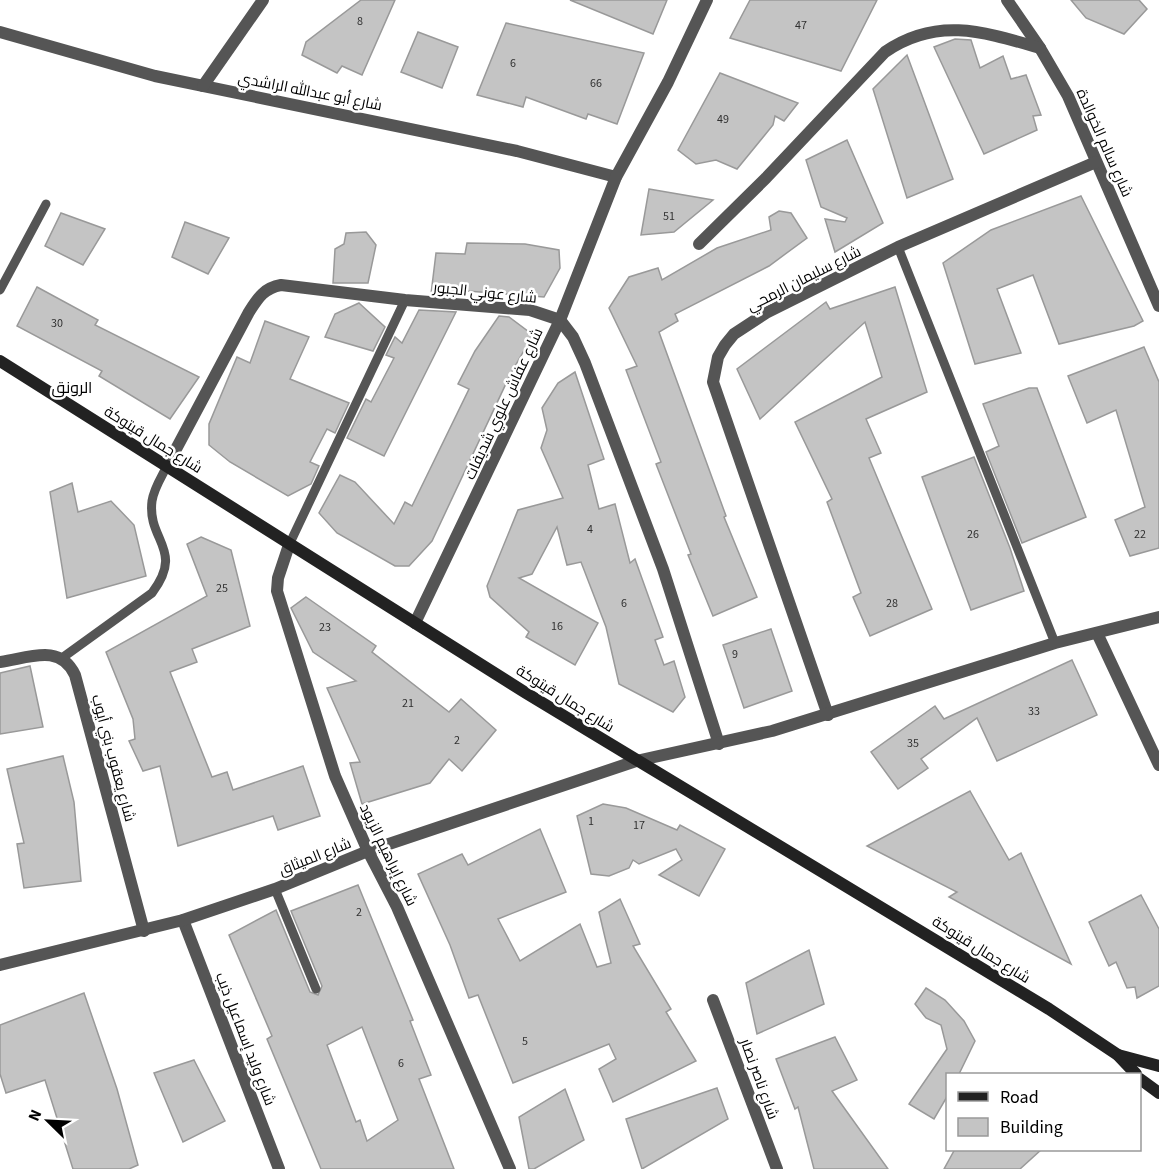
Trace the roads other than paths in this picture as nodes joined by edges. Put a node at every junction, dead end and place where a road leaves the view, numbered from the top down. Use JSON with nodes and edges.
{"nodes":[{"id":1,"x":263,"y":0,"type":"edge"},
{"id":2,"x":707,"y":0,"type":"edge"},
{"id":3,"x":1007,"y":0,"type":"edge"},
{"id":4,"x":0,"y":32,"type":"edge"},
{"id":5,"x":1040,"y":48,"type":"junction"},
{"id":6,"x":203,"y":86,"type":"junction"},
{"id":7,"x":1096,"y":162,"type":"junction"},
{"id":8,"x":616,"y":177,"type":"junction"},
{"id":9,"x":46,"y":204,"type":"dead end"},
{"id":10,"x":699,"y":244,"type":"dead end"},
{"id":11,"x":898,"y":248,"type":"junction"},
{"id":12,"x":0,"y":290,"type":"edge"},
{"id":13,"x":405,"y":300,"type":"junction"},
{"id":14,"x":1159,"y":306,"type":"edge"},
{"id":15,"x":560,"y":320,"type":"junction"},
{"id":16,"x":0,"y":361,"type":"edge"},
{"id":17,"x":167,"y":466,"type":"junction"},
{"id":18,"x":289,"y":545,"type":"junction"},
{"id":19,"x":1159,"y":617,"type":"edge"},
{"id":20,"x":415,"y":623,"type":"junction"},
{"id":21,"x":1096,"y":633,"type":"junction"},
{"id":22,"x":1055,"y":643,"type":"junction"},
{"id":23,"x":62,"y":658,"type":"junction"},
{"id":24,"x":0,"y":662,"type":"edge"},
{"id":25,"x":828,"y":715,"type":"junction"},
{"id":26,"x":719,"y":744,"type":"junction"},
{"id":27,"x":636,"y":761,"type":"junction"},
{"id":28,"x":1159,"y":765,"type":"edge"},
{"id":29,"x":368,"y":852,"type":"junction"},
{"id":30,"x":275,"y":889,"type":"junction"},
{"id":31,"x":183,"y":920,"type":"junction"},
{"id":32,"x":144,"y":931,"type":"junction"},
{"id":33,"x":0,"y":965,"type":"edge"},
{"id":34,"x":316,"y":989,"type":"dead end"},
{"id":35,"x":713,"y":1000,"type":"dead end"},
{"id":36,"x":1118,"y":1055,"type":"junction"},
{"id":37,"x":1159,"y":1066,"type":"edge"},
{"id":38,"x":1135,"y":1073,"type":"edge"},
{"id":39,"x":1141,"y":1080,"type":"edge"},
{"id":40,"x":1159,"y":1093,"type":"edge"},
{"id":41,"x":279,"y":1169,"type":"edge"},
{"id":42,"x":510,"y":1169,"type":"edge"},
{"id":43,"x":777,"y":1169,"type":"edge"}],
"edges":[{"from":1,"to":6,"type":"street"},
{"from":2,"to":8,"type":"street","name":"شارع عفاش علوي شديفات"},
{"from":3,"to":5,"type":"street","name":"شارع سالم الخوالدة"},
{"from":4,"to":6,"type":"street","name":"شارع أبو عبدالله الراشدي"},
{"from":5,"to":7,"type":"street","name":"شارع سالم الخوالدة"},
{"from":5,"to":10,"type":"street"},
{"from":6,"to":8,"type":"street","name":"شارع أبو عبدالله الراشدي"},
{"from":7,"to":11,"type":"street","name":"شارع سليمان الرمحي"},
{"from":7,"to":14,"type":"street","name":"شارع سالم الخوالدة"},
{"from":8,"to":15,"type":"street","name":"شارع عفاش علوي شديفات"},
{"from":9,"to":12,"type":"lane"},
{"from":11,"to":22,"type":"lane"},
{"from":11,"to":25,"type":"street","name":"شارع سليمان الرمحي"},
{"from":13,"to":15,"type":"street","name":"شارع عوني الجبور"},
{"from":13,"to":17,"type":"street","name":"شارع عوني الجبور"},
{"from":13,"to":18,"type":"lane"},
{"from":15,"to":20,"type":"street","name":"شارع عفاش علوي شديفات"},
{"from":15,"to":26,"type":"street"},
{"from":16,"to":17,"type":"street","name":"شارع جمال قيتوكة"},
{"from":17,"to":18,"type":"street","name":"شارع جمال قيتوكة"},
{"from":17,"to":23,"type":"lane"},
{"from":18,"to":20,"type":"street","name":"شارع جمال قيتوكة"},
{"from":18,"to":29,"type":"street","name":"شارع إبراهيم الزيود"},
{"from":19,"to":21,"type":"street"},
{"from":20,"to":27,"type":"street","name":"شارع جمال قيتوكة"},
{"from":21,"to":22,"type":"street"},
{"from":21,"to":28,"type":"street"},
{"from":22,"to":25,"type":"street"},
{"from":23,"to":24,"type":"street"},
{"from":23,"to":32,"type":"street","name":"شارع يعقوب بني أيوب"},
{"from":25,"to":26,"type":"street"},
{"from":26,"to":27,"type":"street"},
{"from":27,"to":29,"type":"street","name":"شارع الميثاق"},
{"from":27,"to":36,"type":"street","name":"شارع جمال قيتوكة"},
{"from":29,"to":30,"type":"street","name":"شارع الميثاق"},
{"from":29,"to":42,"type":"street","name":"شارع إبراهيم الزيود"},
{"from":30,"to":31,"type":"street","name":"شارع الميثاق"},
{"from":30,"to":34,"type":"lane"},
{"from":31,"to":32,"type":"street","name":"شارع الميثاق"},
{"from":31,"to":41,"type":"street","name":"شارع وليد إسماعيل ذيب"},
{"from":32,"to":33,"type":"street","name":"شارع الميثاق"},
{"from":35,"to":43,"type":"street","name":"شارع ناصر نصار"},
{"from":36,"to":37,"type":"street","name":"شارع جمال قيتوكة"},
{"from":36,"to":38,"type":"street","name":"شارع جمال قيتوكة"},
{"from":39,"to":40,"type":"street"}]}
